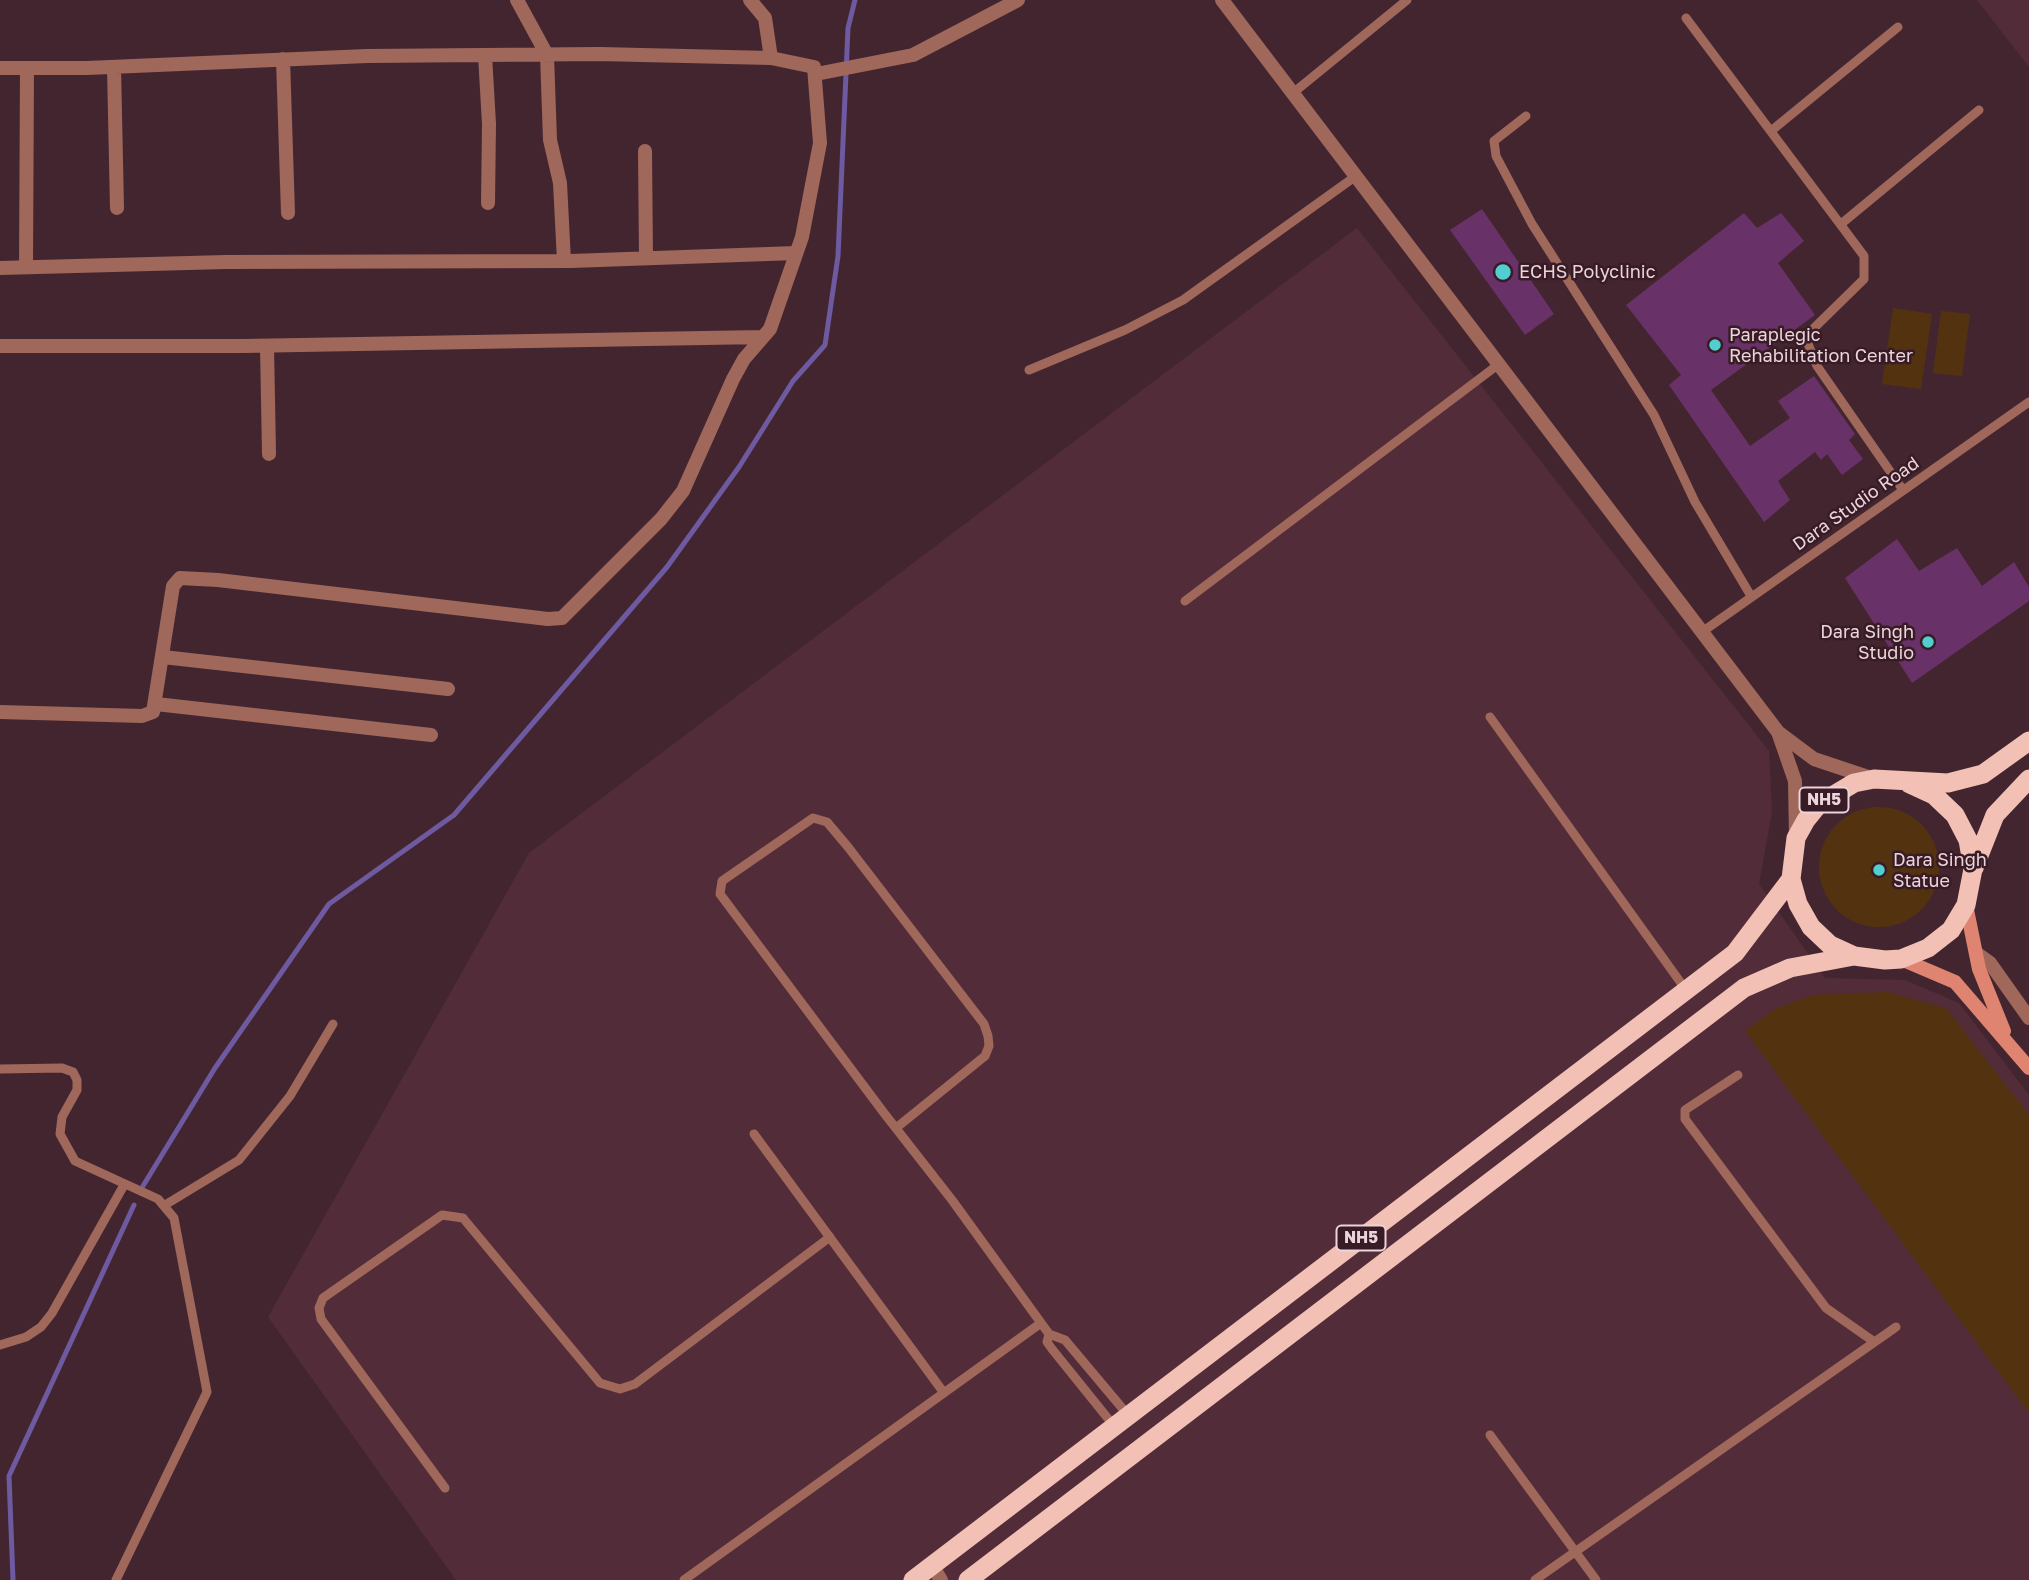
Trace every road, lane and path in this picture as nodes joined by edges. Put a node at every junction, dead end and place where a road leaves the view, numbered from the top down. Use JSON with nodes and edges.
{"nodes":[{"id":1,"x":517,"y":0,"type":"edge"},
{"id":2,"x":750,"y":0,"type":"edge"},
{"id":3,"x":1018,"y":0,"type":"edge"},
{"id":4,"x":1222,"y":0,"type":"edge"},
{"id":5,"x":1407,"y":0,"type":"edge"},
{"id":6,"x":1686,"y":18,"type":"dead end"},
{"id":7,"x":1898,"y":27,"type":"dead end"},
{"id":8,"x":485,"y":55,"type":"junction"},
{"id":9,"x":547,"y":55,"type":"junction"},
{"id":10,"x":771,"y":58,"type":"junction"},
{"id":11,"x":283,"y":59,"type":"junction"},
{"id":12,"x":114,"y":67,"type":"junction"},
{"id":13,"x":0,"y":68,"type":"edge"},
{"id":14,"x":27,"y":68,"type":"junction"},
{"id":15,"x":816,"y":74,"type":"junction"},
{"id":16,"x":1293,"y":93,"type":"junction"},
{"id":17,"x":1979,"y":110,"type":"dead end"},
{"id":18,"x":1526,"y":116,"type":"dead end"},
{"id":19,"x":1770,"y":131,"type":"junction"},
{"id":20,"x":645,"y":151,"type":"dead end"},
{"id":21,"x":1356,"y":176,"type":"junction"},
{"id":22,"x":488,"y":203,"type":"dead end"},
{"id":23,"x":117,"y":208,"type":"dead end"},
{"id":24,"x":288,"y":213,"type":"dead end"},
{"id":25,"x":1841,"y":224,"type":"junction"},
{"id":26,"x":796,"y":253,"type":"junction"},
{"id":27,"x":646,"y":258,"type":"junction"},
{"id":28,"x":564,"y":261,"type":"junction"},
{"id":29,"x":26,"y":267,"type":"junction"},
{"id":30,"x":0,"y":268,"type":"edge"},
{"id":31,"x":762,"y":337,"type":"junction"},
{"id":32,"x":0,"y":346,"type":"edge"},
{"id":33,"x":267,"y":346,"type":"junction"},
{"id":34,"x":1499,"y":364,"type":"junction"},
{"id":35,"x":1029,"y":370,"type":"dead end"},
{"id":36,"x":2029,"y":402,"type":"edge"},
{"id":37,"x":269,"y":454,"type":"dead end"},
{"id":38,"x":1903,"y":490,"type":"junction"},
{"id":39,"x":1751,"y":596,"type":"junction"},
{"id":40,"x":1185,"y":601,"type":"dead end"},
{"id":41,"x":1702,"y":632,"type":"junction"},
{"id":42,"x":163,"y":657,"type":"junction"},
{"id":43,"x":448,"y":689,"type":"dead end"},
{"id":44,"x":156,"y":704,"type":"junction"},
{"id":45,"x":0,"y":712,"type":"edge"},
{"id":46,"x":1490,"y":717,"type":"dead end"},
{"id":47,"x":1779,"y":732,"type":"junction"},
{"id":48,"x":431,"y":735,"type":"dead end"},
{"id":49,"x":2029,"y":741,"type":"edge"},
{"id":50,"x":1874,"y":779,"type":"junction"},
{"id":51,"x":2029,"y":779,"type":"edge"},
{"id":52,"x":1908,"y":783,"type":"junction"},
{"id":53,"x":1796,"y":838,"type":"junction"},
{"id":54,"x":1973,"y":869,"type":"junction"},
{"id":55,"x":1791,"y":879,"type":"junction"},
{"id":56,"x":1966,"y":905,"type":"junction"},
{"id":57,"x":1976,"y":953,"type":"junction"},
{"id":58,"x":1854,"y":956,"type":"junction"},
{"id":59,"x":1900,"y":959,"type":"junction"},
{"id":60,"x":1686,"y":990,"type":"junction"},
{"id":61,"x":2029,"y":1018,"type":"edge"},
{"id":62,"x":333,"y":1024,"type":"dead end"},
{"id":63,"x":2008,"y":1040,"type":"junction"},
{"id":64,"x":2029,"y":1068,"type":"edge"},
{"id":65,"x":0,"y":1069,"type":"edge"},
{"id":66,"x":1738,"y":1075,"type":"dead end"},
{"id":67,"x":897,"y":1128,"type":"junction"},
{"id":68,"x":754,"y":1134,"type":"dead end"},
{"id":69,"x":124,"y":1185,"type":"junction"},
{"id":70,"x":165,"y":1205,"type":"junction"},
{"id":71,"x":830,"y":1237,"type":"junction"},
{"id":72,"x":1041,"y":1323,"type":"junction"},
{"id":73,"x":1896,"y":1326,"type":"dead end"},
{"id":74,"x":1049,"y":1334,"type":"junction"},
{"id":75,"x":1872,"y":1341,"type":"junction"},
{"id":76,"x":0,"y":1345,"type":"edge"},
{"id":77,"x":944,"y":1393,"type":"junction"},
{"id":78,"x":1121,"y":1420,"type":"junction"},
{"id":79,"x":1490,"y":1435,"type":"dead end"},
{"id":80,"x":445,"y":1488,"type":"dead end"},
{"id":81,"x":1574,"y":1552,"type":"junction"},
{"id":82,"x":937,"y":1573,"type":"edge"},
{"id":83,"x":116,"y":1580,"type":"edge"},
{"id":84,"x":684,"y":1580,"type":"edge"},
{"id":85,"x":913,"y":1580,"type":"edge"},
{"id":86,"x":968,"y":1580,"type":"edge"},
{"id":87,"x":1535,"y":1580,"type":"edge"},
{"id":88,"x":1596,"y":1580,"type":"edge"}],
"edges":[{"from":1,"to":9,"type":"street"},
{"from":2,"to":10,"type":"street"},
{"from":3,"to":15,"type":"street"},
{"from":4,"to":16,"type":"street"},
{"from":5,"to":16,"type":"lane"},
{"from":6,"to":19,"type":"lane"},
{"from":7,"to":19,"type":"lane"},
{"from":8,"to":9,"type":"street"},
{"from":8,"to":11,"type":"street"},
{"from":8,"to":22,"type":"street"},
{"from":9,"to":10,"type":"street"},
{"from":9,"to":28,"type":"street"},
{"from":10,"to":15,"type":"street"},
{"from":11,"to":12,"type":"street"},
{"from":11,"to":24,"type":"street"},
{"from":12,"to":14,"type":"street"},
{"from":12,"to":23,"type":"street"},
{"from":13,"to":14,"type":"street"},
{"from":14,"to":29,"type":"street"},
{"from":15,"to":26,"type":"street"},
{"from":16,"to":21,"type":"street"},
{"from":17,"to":25,"type":"lane"},
{"from":18,"to":39,"type":"lane"},
{"from":19,"to":25,"type":"lane"},
{"from":20,"to":27,"type":"street"},
{"from":21,"to":34,"type":"street"},
{"from":21,"to":35,"type":"lane"},
{"from":25,"to":38,"type":"lane"},
{"from":26,"to":27,"type":"street"},
{"from":26,"to":31,"type":"street"},
{"from":27,"to":28,"type":"street"},
{"from":28,"to":29,"type":"street"},
{"from":29,"to":30,"type":"street"},
{"from":31,"to":33,"type":"street"},
{"from":31,"to":42,"type":"street"},
{"from":32,"to":33,"type":"street"},
{"from":33,"to":37,"type":"street"},
{"from":34,"to":40,"type":"lane"},
{"from":34,"to":41,"type":"street"},
{"from":36,"to":38,"type":"lane","name":"Dara Studio Road"},
{"from":38,"to":39,"type":"lane","name":"Dara Studio Road"},
{"from":39,"to":41,"type":"lane","name":"Dara Studio Road"},
{"from":41,"to":47,"type":"street"},
{"from":42,"to":43,"type":"street"},
{"from":42,"to":44,"type":"street"},
{"from":44,"to":45,"type":"street"},
{"from":44,"to":48,"type":"street"},
{"from":46,"to":60,"type":"lane"},
{"from":47,"to":50,"type":"street"},
{"from":47,"to":53,"type":"street"},
{"from":49,"to":52,"type":"highway","number":"NH5"},
{"from":50,"to":52,"type":"highway","number":"NH5"},
{"from":50,"to":53,"type":"highway","number":"NH5"},
{"from":51,"to":54,"type":"highway","number":"NH5"},
{"from":52,"to":54,"type":"highway","number":"NH5"},
{"from":53,"to":55,"type":"highway","number":"NH5"},
{"from":54,"to":56,"type":"highway","number":"NH5"},
{"from":55,"to":58,"type":"highway","number":"NH5"},
{"from":55,"to":60,"type":"highway","number":"NH5"},
{"from":56,"to":57,"type":"main road"},
{"from":56,"to":59,"type":"highway","number":"NH5"},
{"from":57,"to":61,"type":"street"},
{"from":57,"to":63,"type":"main road"},
{"from":58,"to":59,"type":"highway","number":"NH5"},
{"from":58,"to":86,"type":"highway","number":"NH5"},
{"from":59,"to":63,"type":"main road"},
{"from":60,"to":78,"type":"highway","number":"NH5"},
{"from":62,"to":70,"type":"lane"},
{"from":63,"to":64,"type":"main road"},
{"from":65,"to":69,"type":"lane"},
{"from":66,"to":75,"type":"lane"},
{"from":67,"to":67,"type":"lane"},
{"from":67,"to":72,"type":"lane"},
{"from":68,"to":71,"type":"lane"},
{"from":69,"to":70,"type":"lane"},
{"from":69,"to":76,"type":"lane"},
{"from":70,"to":83,"type":"lane"},
{"from":71,"to":77,"type":"lane"},
{"from":71,"to":80,"type":"lane"},
{"from":72,"to":74,"type":"lane"},
{"from":72,"to":77,"type":"lane"},
{"from":73,"to":75,"type":"lane"},
{"from":74,"to":78,"type":"lane"},
{"from":74,"to":78,"type":"lane"},
{"from":75,"to":81,"type":"lane"},
{"from":77,"to":84,"type":"lane"},
{"from":78,"to":82,"type":"highway","number":"NH5"},
{"from":79,"to":81,"type":"lane"},
{"from":81,"to":87,"type":"lane"},
{"from":81,"to":88,"type":"lane"},
{"from":82,"to":85,"type":"highway","number":"NH5"}]}
